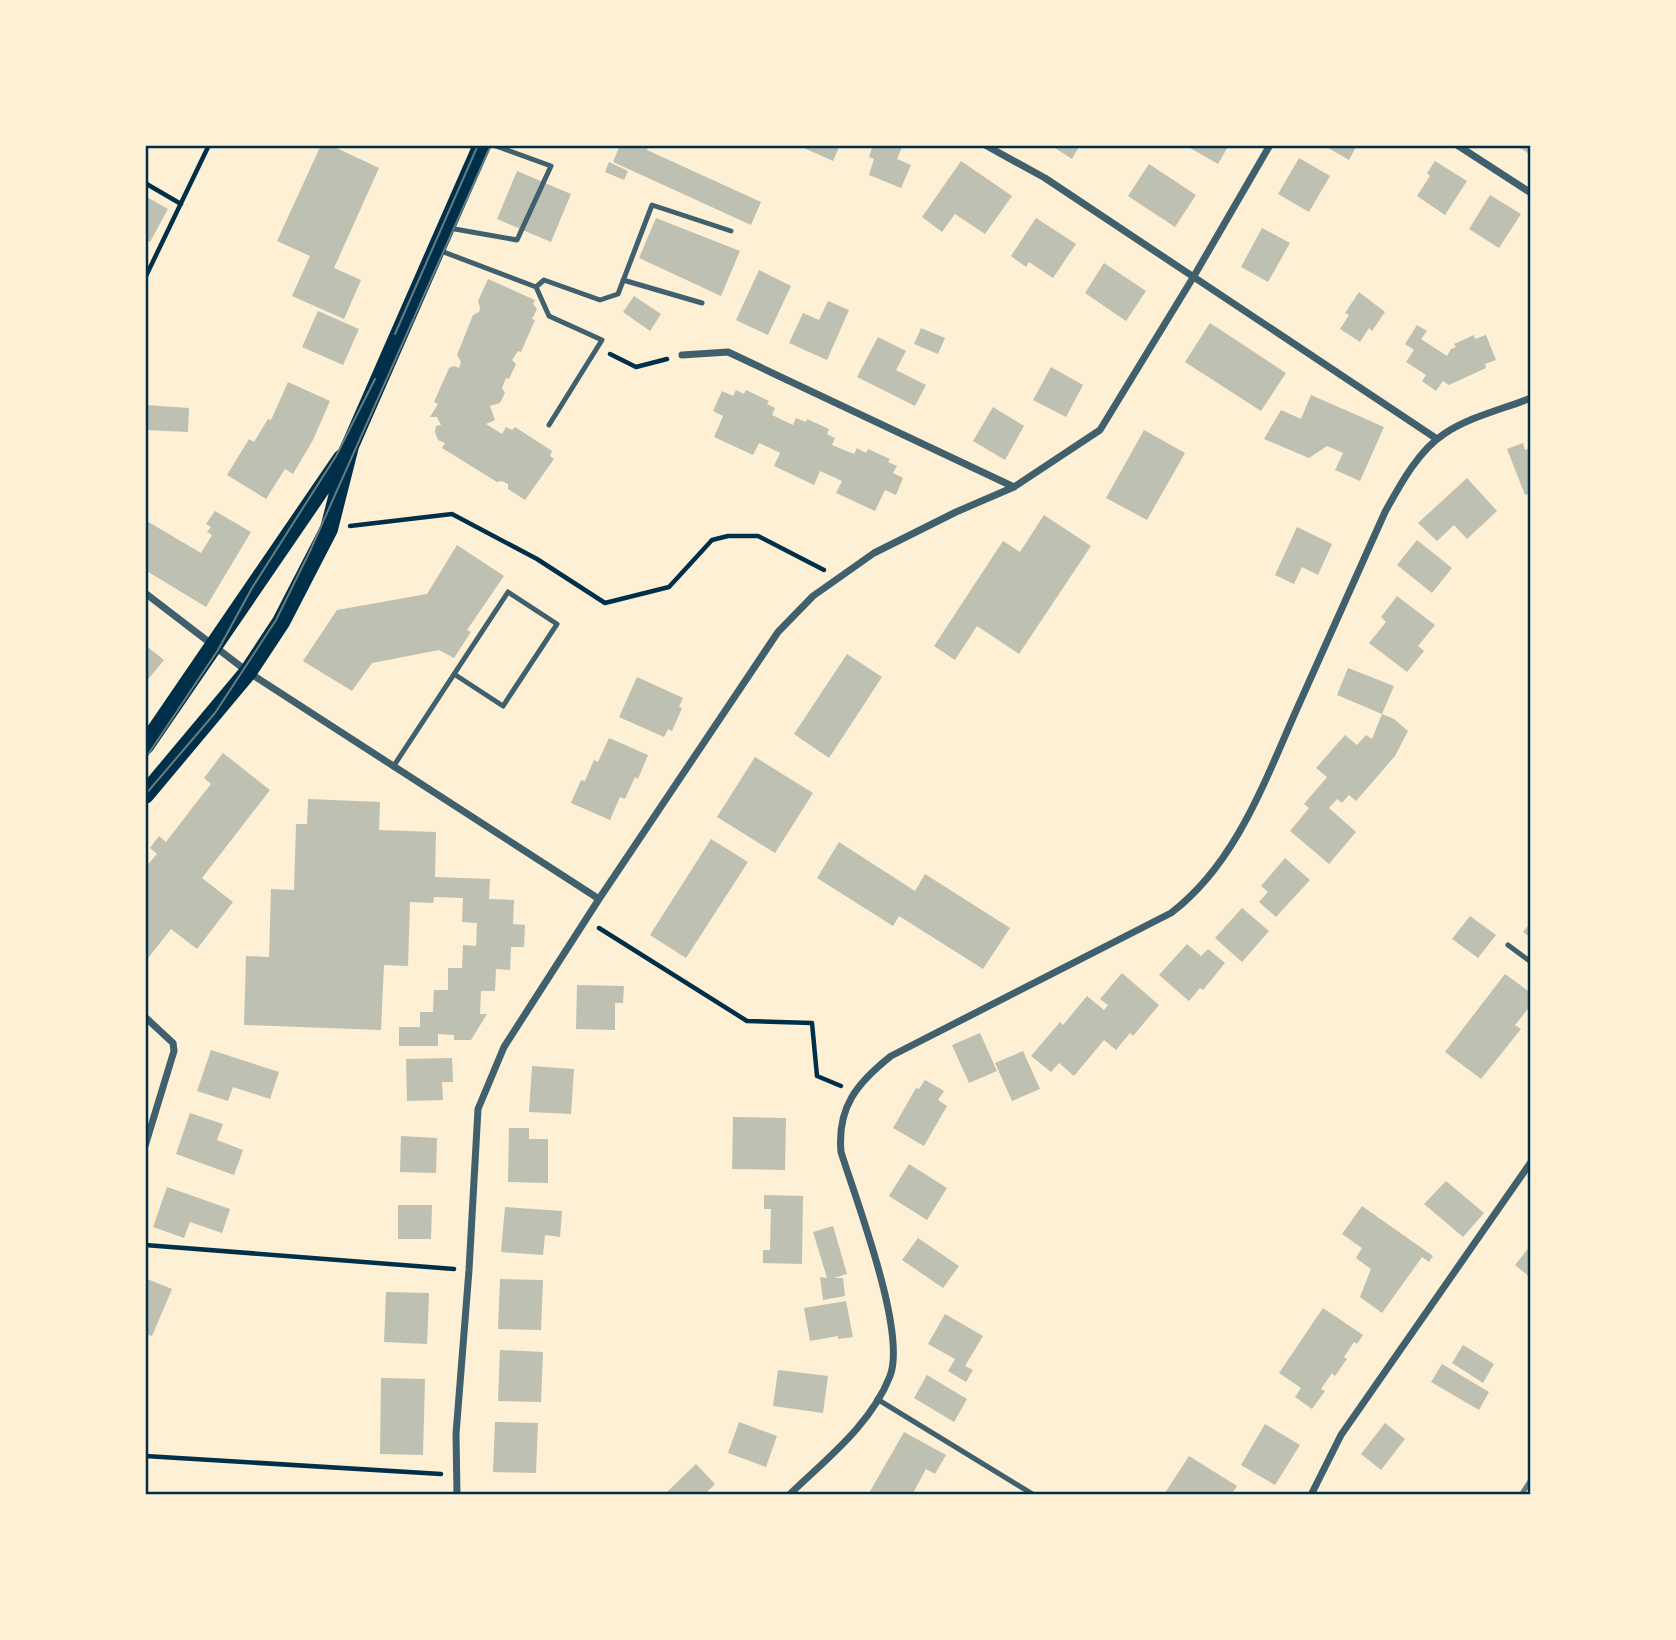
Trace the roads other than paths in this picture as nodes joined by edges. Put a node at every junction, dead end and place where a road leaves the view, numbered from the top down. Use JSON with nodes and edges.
{"nodes":[{"id":1,"x":482,"y":145,"type":"edge"},
{"id":2,"x":493,"y":145,"type":"edge"},
{"id":3,"x":985,"y":145,"type":"edge"},
{"id":4,"x":1270,"y":145,"type":"edge"},
{"id":5,"x":1457,"y":145,"type":"edge"},
{"id":6,"x":1531,"y":193,"type":"edge"},
{"id":7,"x":446,"y":228,"type":"junction"},
{"id":8,"x":731,"y":232,"type":"dead end"},
{"id":9,"x":436,"y":249,"type":"junction"},
{"id":10,"x":1194,"y":276,"type":"junction"},
{"id":11,"x":623,"y":280,"type":"junction"},
{"id":12,"x":536,"y":287,"type":"junction"},
{"id":13,"x":702,"y":303,"type":"dead end"},
{"id":14,"x":682,"y":355,"type":"road end"},
{"id":15,"x":1531,"y":398,"type":"edge"},
{"id":16,"x":549,"y":425,"type":"dead end"},
{"id":17,"x":1437,"y":439,"type":"junction"},
{"id":18,"x":349,"y":446,"type":"junction"},
{"id":19,"x":1014,"y":487,"type":"junction"},
{"id":20,"x":145,"y":593,"type":"edge"},
{"id":21,"x":214,"y":646,"type":"junction"},
{"id":22,"x":248,"y":672,"type":"junction"},
{"id":23,"x":454,"y":674,"type":"junction"},
{"id":24,"x":145,"y":747,"type":"edge"},
{"id":25,"x":393,"y":767,"type":"junction"},
{"id":26,"x":145,"y":795,"type":"edge"},
{"id":27,"x":599,"y":899,"type":"junction"},
{"id":28,"x":1508,"y":945,"type":"dead end"},
{"id":29,"x":1531,"y":962,"type":"edge"},
{"id":30,"x":145,"y":1017,"type":"edge"},
{"id":31,"x":145,"y":1146,"type":"edge"},
{"id":32,"x":1531,"y":1163,"type":"edge"},
{"id":33,"x":877,"y":1399,"type":"junction"},
{"id":34,"x":457,"y":1495,"type":"edge"},
{"id":35,"x":789,"y":1495,"type":"edge"},
{"id":36,"x":1034,"y":1495,"type":"edge"},
{"id":37,"x":1311,"y":1495,"type":"edge"}],
"edges":[{"from":1,"to":7,"type":"main road"},
{"from":2,"to":7,"type":"lane"},
{"from":3,"to":10,"type":"street"},
{"from":4,"to":10,"type":"street"},
{"from":5,"to":6,"type":"street"},
{"from":7,"to":9,"type":"main road"},
{"from":8,"to":11,"type":"lane"},
{"from":9,"to":12,"type":"lane"},
{"from":9,"to":18,"type":"main road"},
{"from":10,"to":17,"type":"street"},
{"from":10,"to":19,"type":"street"},
{"from":11,"to":12,"type":"lane"},
{"from":11,"to":13,"type":"lane"},
{"from":12,"to":16,"type":"lane"},
{"from":14,"to":19,"type":"street"},
{"from":15,"to":17,"type":"street"},
{"from":17,"to":33,"type":"street"},
{"from":18,"to":21,"type":"main road"},
{"from":18,"to":22,"type":"main road"},
{"from":19,"to":27,"type":"street"},
{"from":20,"to":21,"type":"street"},
{"from":21,"to":22,"type":"street"},
{"from":21,"to":24,"type":"main road"},
{"from":22,"to":25,"type":"street"},
{"from":22,"to":26,"type":"main road"},
{"from":23,"to":23,"type":"lane"},
{"from":23,"to":25,"type":"lane"},
{"from":25,"to":27,"type":"street"},
{"from":27,"to":34,"type":"street"},
{"from":28,"to":29,"type":"lane"},
{"from":30,"to":31,"type":"street"},
{"from":32,"to":37,"type":"street"},
{"from":33,"to":35,"type":"street"},
{"from":33,"to":36,"type":"lane"}]}
